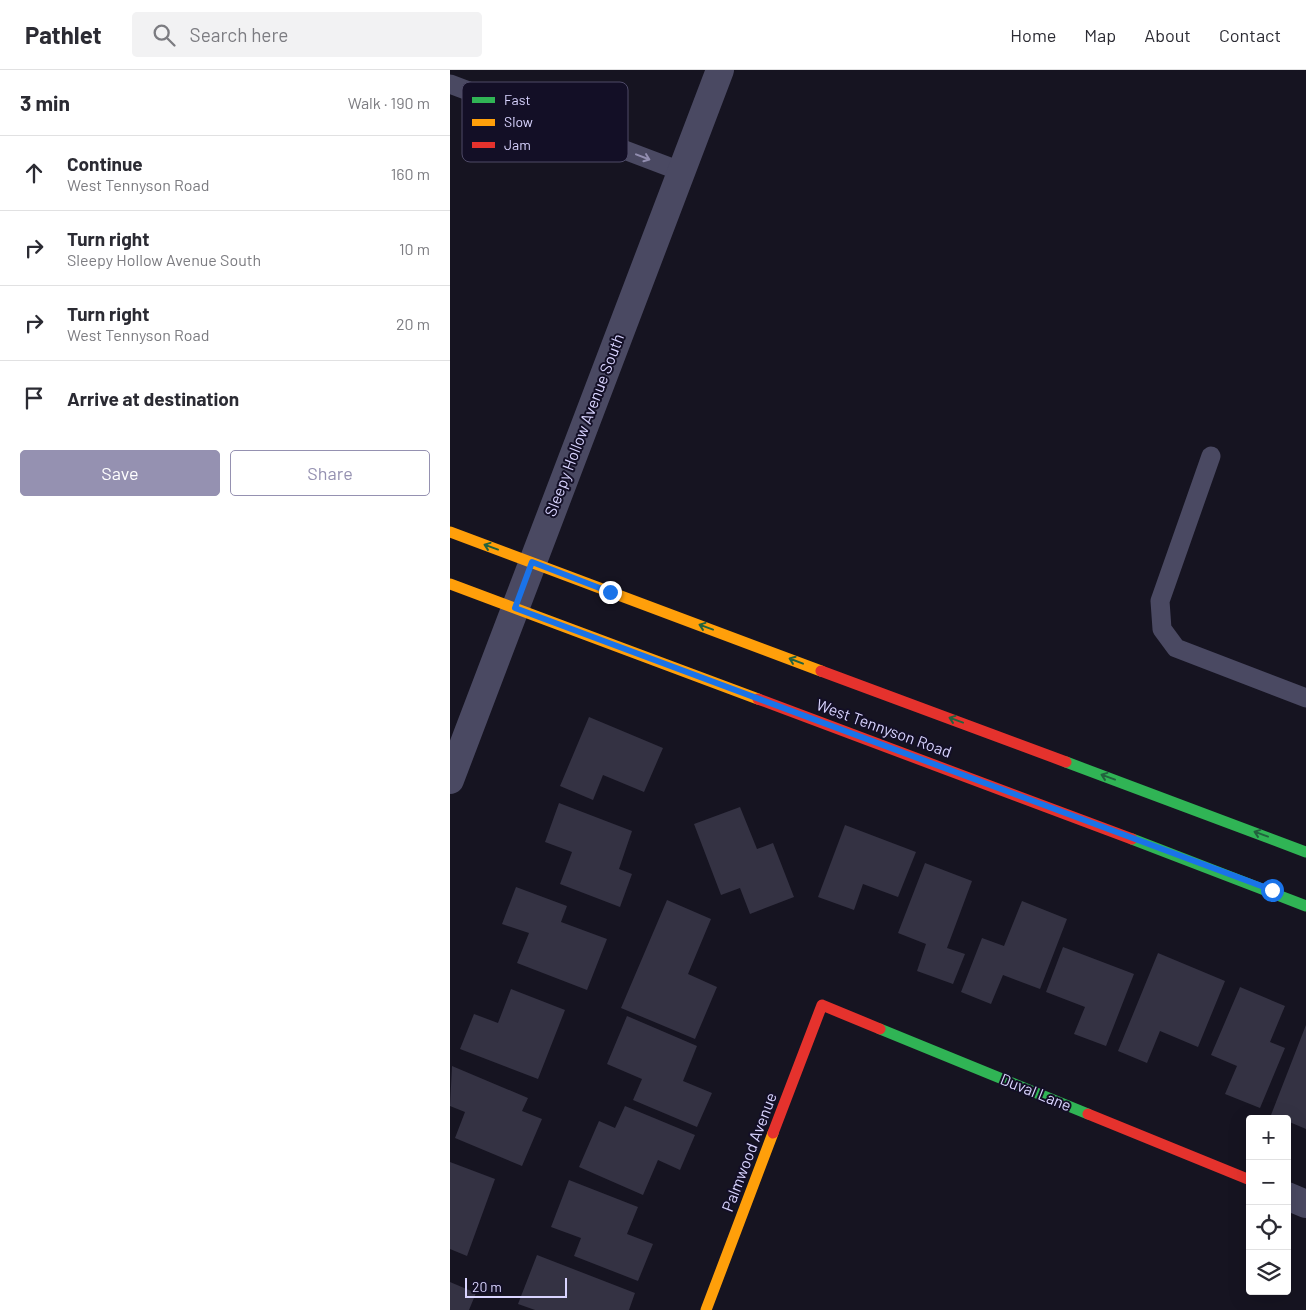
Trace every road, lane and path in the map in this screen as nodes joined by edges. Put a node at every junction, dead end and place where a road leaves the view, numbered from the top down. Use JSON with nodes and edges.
{"nodes":[{"id":1,"x":720,"y":70,"type":"edge"},
{"id":2,"x":450,"y":84,"type":"edge"},
{"id":3,"x":462,"y":89,"type":"edge"},
{"id":4,"x":628,"y":151,"type":"edge"},
{"id":5,"x":680,"y":171,"type":"junction"},
{"id":6,"x":1211,"y":456,"type":"dead end"},
{"id":7,"x":450,"y":532,"type":"edge"},
{"id":8,"x":532,"y":562,"type":"junction"},
{"id":9,"x":450,"y":584,"type":"edge"},
{"id":10,"x":515,"y":608,"type":"junction"},
{"id":11,"x":1306,"y":698,"type":"edge"},
{"id":12,"x":450,"y":780,"type":"edge"},
{"id":13,"x":1305,"y":850,"type":"edge"},
{"id":14,"x":1306,"y":906,"type":"edge"},
{"id":15,"x":822,"y":1005,"type":"joint"},
{"id":16,"x":1246,"y":1178,"type":"edge"},
{"id":17,"x":1291,"y":1198,"type":"edge"},
{"id":18,"x":1306,"y":1204,"type":"edge"},
{"id":19,"x":706,"y":1310,"type":"edge"}],
"edges":[{"from":1,"to":5,"type":"street","name":"Sleepy Hollow Avenue South"},
{"from":2,"to":3,"type":"lane","one_way":true},
{"from":4,"to":5,"type":"lane","one_way":true},
{"from":5,"to":8,"type":"street","name":"Sleepy Hollow Avenue South"},
{"from":6,"to":11,"type":"lane"},
{"from":8,"to":7,"type":"main road","name":"West Tennyson Road","one_way":true},
{"from":8,"to":10,"type":"street","name":"Sleepy Hollow Avenue South"},
{"from":13,"to":8,"type":"main road","name":"West Tennyson Road","one_way":true},
{"from":9,"to":10,"type":"main road","name":"West Tennyson Road"},
{"from":10,"to":12,"type":"street","name":"Sleepy Hollow Avenue South"},
{"from":10,"to":14,"type":"main road","name":"West Tennyson Road"},
{"from":15,"to":16,"type":"main road","name":"Duval Lane"},
{"from":15,"to":19,"type":"main road","name":"Palmwood Avenue"},
{"from":17,"to":18,"type":"street"}]}
